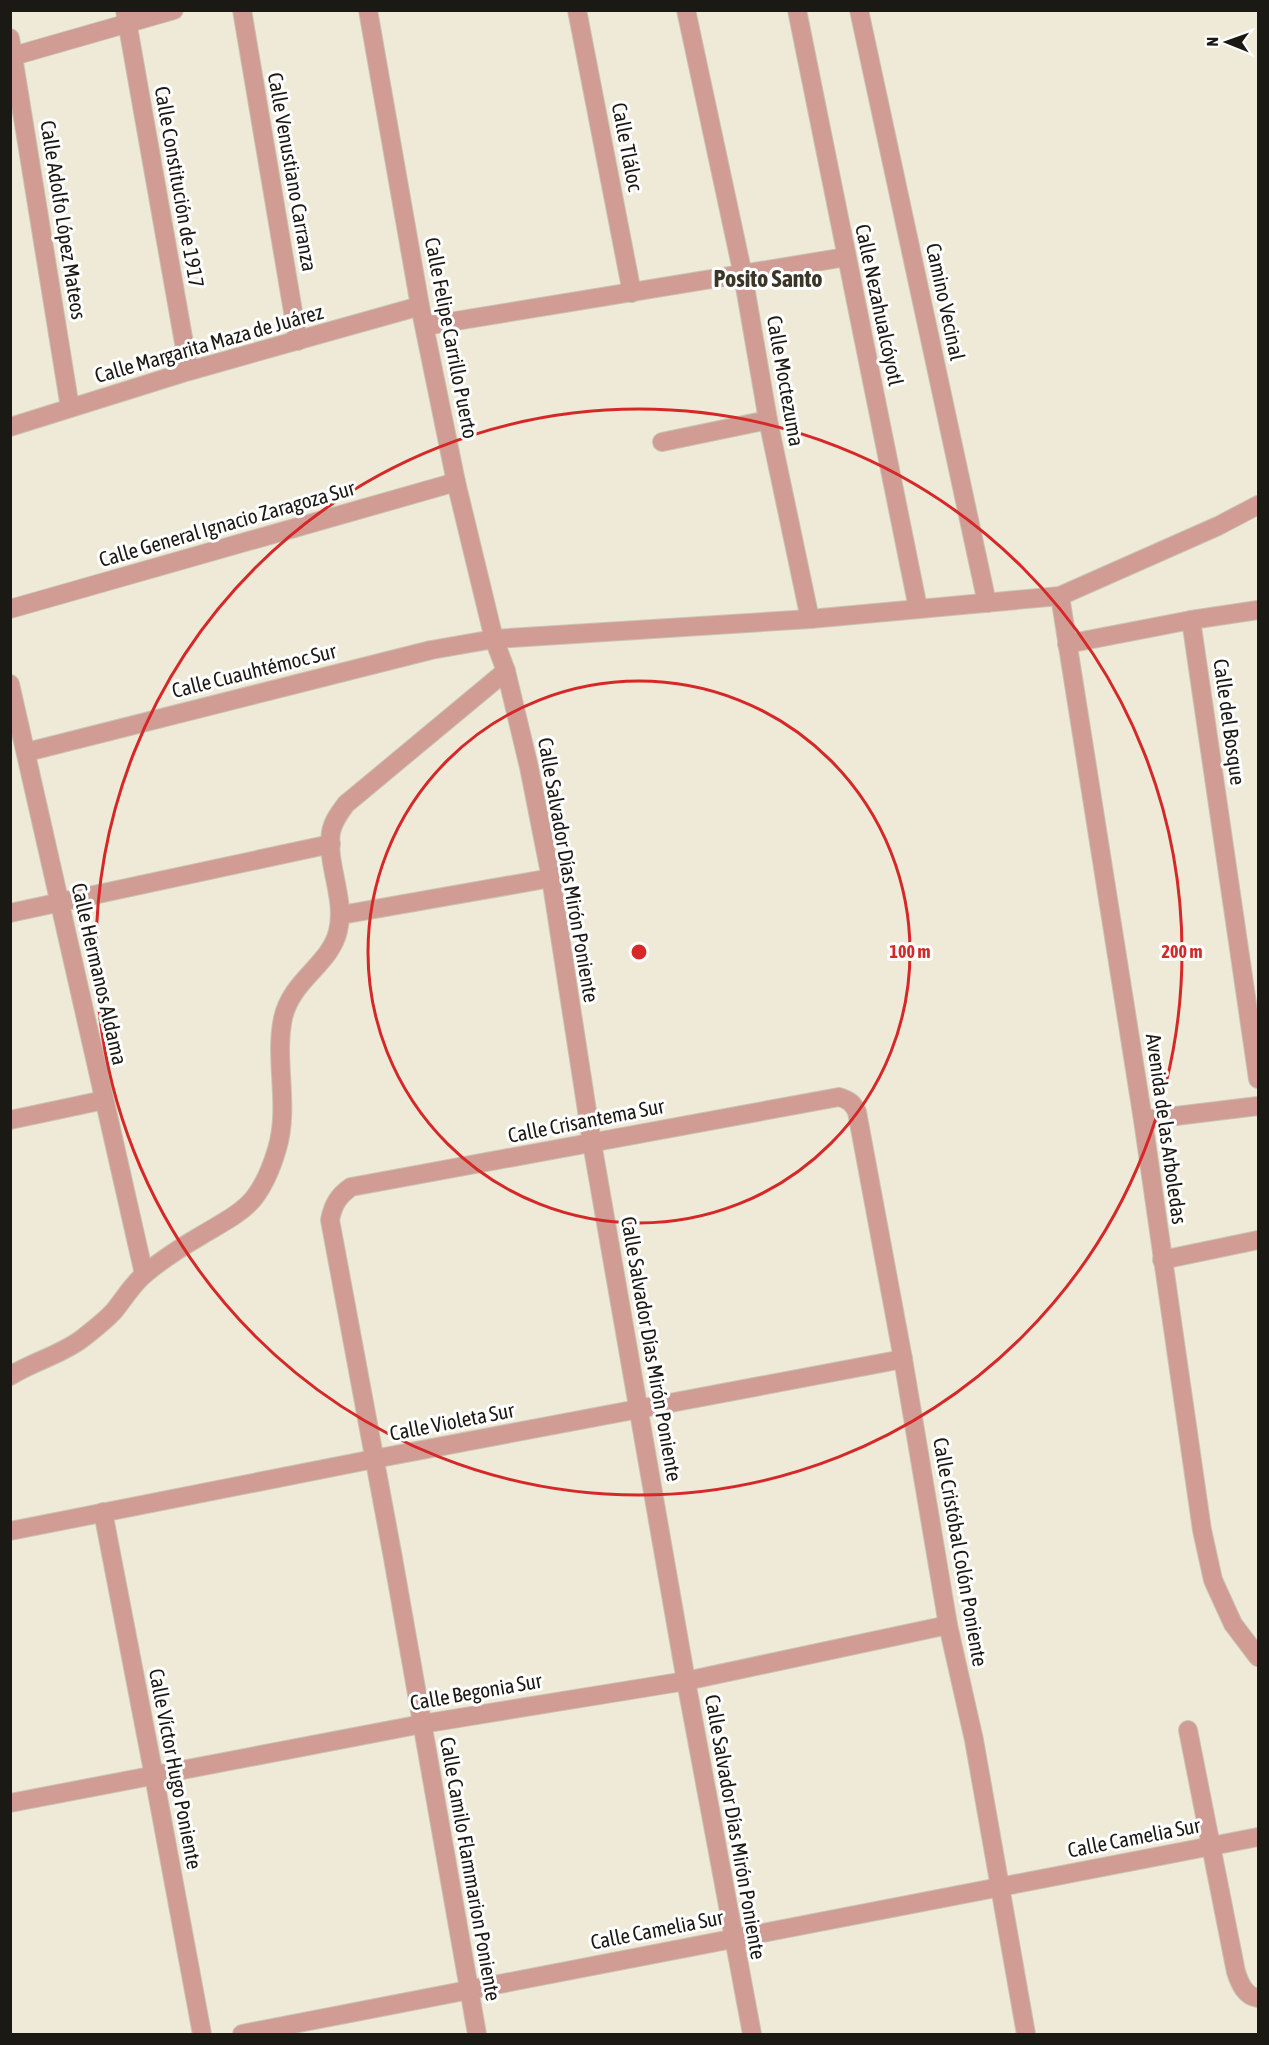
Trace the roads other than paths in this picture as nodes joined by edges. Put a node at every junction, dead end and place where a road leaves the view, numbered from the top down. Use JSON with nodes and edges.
{"nodes":[{"id":1,"x":174,"y":10,"type":"edge"},
{"id":2,"x":242,"y":10,"type":"edge"},
{"id":3,"x":368,"y":10,"type":"edge"},
{"id":4,"x":577,"y":10,"type":"edge"},
{"id":5,"x":687,"y":10,"type":"edge"},
{"id":6,"x":797,"y":10,"type":"edge"},
{"id":7,"x":859,"y":10,"type":"edge"},
{"id":8,"x":126,"y":17,"type":"edge"},
{"id":9,"x":12,"y":50,"type":"edge"},
{"id":10,"x":846,"y":257,"type":"junction"},
{"id":11,"x":743,"y":275,"type":"junction"},
{"id":12,"x":632,"y":293,"type":"junction"},
{"id":13,"x":420,"y":306,"type":"junction"},
{"id":14,"x":425,"y":326,"type":"junction"},
{"id":15,"x":298,"y":340,"type":"junction"},
{"id":16,"x":189,"y":371,"type":"junction"},
{"id":17,"x":70,"y":408,"type":"junction"},
{"id":18,"x":768,"y":420,"type":"junction"},
{"id":19,"x":10,"y":427,"type":"edge"},
{"id":20,"x":662,"y":442,"type":"dead end"},
{"id":21,"x":456,"y":482,"type":"junction"},
{"id":22,"x":1258,"y":505,"type":"edge"},
{"id":23,"x":1060,"y":596,"type":"junction"},
{"id":24,"x":987,"y":603,"type":"junction"},
{"id":25,"x":918,"y":608,"type":"junction"},
{"id":26,"x":10,"y":609,"type":"edge"},
{"id":27,"x":1258,"y":610,"type":"edge"},
{"id":28,"x":810,"y":620,"type":"junction"},
{"id":29,"x":1191,"y":620,"type":"junction"},
{"id":30,"x":494,"y":639,"type":"junction"},
{"id":31,"x":1067,"y":644,"type":"junction"},
{"id":32,"x":506,"y":671,"type":"junction"},
{"id":33,"x":10,"y":684,"type":"edge"},
{"id":34,"x":27,"y":752,"type":"junction"},
{"id":35,"x":331,"y":844,"type":"junction"},
{"id":36,"x":551,"y":878,"type":"junction"},
{"id":37,"x":60,"y":902,"type":"junction"},
{"id":38,"x":10,"y":913,"type":"edge"},
{"id":39,"x":341,"y":915,"type":"junction"},
{"id":40,"x":1258,"y":1079,"type":"edge"},
{"id":41,"x":828,"y":1098,"type":"joint"},
{"id":42,"x":104,"y":1100,"type":"junction"},
{"id":43,"x":1258,"y":1106,"type":"edge"},
{"id":44,"x":1143,"y":1119,"type":"junction"},
{"id":45,"x":10,"y":1120,"type":"edge"},
{"id":46,"x":592,"y":1143,"type":"junction"},
{"id":47,"x":351,"y":1187,"type":"joint"},
{"id":48,"x":1258,"y":1240,"type":"edge"},
{"id":49,"x":1162,"y":1260,"type":"junction"},
{"id":50,"x":144,"y":1274,"type":"junction"},
{"id":51,"x":903,"y":1359,"type":"junction"},
{"id":52,"x":10,"y":1376,"type":"edge"},
{"id":53,"x":640,"y":1409,"type":"junction"},
{"id":54,"x":374,"y":1459,"type":"junction"},
{"id":55,"x":103,"y":1512,"type":"junction"},
{"id":56,"x":10,"y":1531,"type":"edge"},
{"id":57,"x":948,"y":1625,"type":"junction"},
{"id":58,"x":1258,"y":1657,"type":"edge"},
{"id":59,"x":686,"y":1681,"type":"junction"},
{"id":60,"x":422,"y":1724,"type":"junction"},
{"id":61,"x":1188,"y":1730,"type":"dead end"},
{"id":62,"x":154,"y":1776,"type":"junction"},
{"id":63,"x":10,"y":1803,"type":"edge"},
{"id":64,"x":1258,"y":1837,"type":"edge"},
{"id":65,"x":1211,"y":1846,"type":"junction"},
{"id":66,"x":999,"y":1888,"type":"junction"},
{"id":67,"x":732,"y":1938,"type":"junction"},
{"id":68,"x":469,"y":1991,"type":"junction"},
{"id":69,"x":1258,"y":1998,"type":"edge"},
{"id":70,"x":202,"y":2034,"type":"edge"},
{"id":71,"x":242,"y":2034,"type":"edge"},
{"id":72,"x":477,"y":2034,"type":"edge"},
{"id":73,"x":752,"y":2034,"type":"edge"},
{"id":74,"x":1026,"y":2034,"type":"edge"}],
"edges":[{"from":1,"to":8,"type":"street"},
{"from":2,"to":15,"type":"street","name":"Calle Venustiano Carranza"},
{"from":3,"to":13,"type":"street","name":"Calle Felipe Carrillo Puerto"},
{"from":4,"to":12,"type":"street","name":"Calle Tláloc"},
{"from":5,"to":11,"type":"street","name":"Calle Moctezuma"},
{"from":6,"to":10,"type":"street","name":"Calle Nezahualcóyotl"},
{"from":7,"to":24,"type":"street","name":"Camino Vecinal"},
{"from":8,"to":9,"type":"street"},
{"from":8,"to":16,"type":"street","name":"Calle Constitución de 1917"},
{"from":9,"to":17,"type":"street","name":"Calle Adolfo López Mateos"},
{"from":10,"to":11,"type":"street"},
{"from":10,"to":25,"type":"street","name":"Calle Nezahualcóyotl"},
{"from":11,"to":12,"type":"street"},
{"from":11,"to":18,"type":"street","name":"Calle Moctezuma"},
{"from":12,"to":14,"type":"street"},
{"from":13,"to":14,"type":"street","name":"Calle Felipe Carrillo Puerto"},
{"from":13,"to":15,"type":"street","name":"Calle Margarita Maza de Juárez"},
{"from":14,"to":21,"type":"street","name":"Calle Felipe Carrillo Puerto"},
{"from":15,"to":16,"type":"street","name":"Calle Margarita Maza de Juárez"},
{"from":16,"to":17,"type":"street","name":"Calle Margarita Maza de Juárez"},
{"from":17,"to":19,"type":"street","name":"Calle Margarita Maza de Juárez"},
{"from":18,"to":20,"type":"street"},
{"from":18,"to":28,"type":"street","name":"Calle Moctezuma"},
{"from":21,"to":26,"type":"street","name":"Calle General Ignacio Zaragoza Sur"},
{"from":21,"to":30,"type":"street","name":"Calle Felipe Carrillo Puerto"},
{"from":22,"to":23,"type":"street","name":"Calle Cuauhtémoc Sur"},
{"from":23,"to":24,"type":"street","name":"Calle Cuauhtémoc Sur"},
{"from":23,"to":31,"type":"street","name":"Avenida de las Arboledas"},
{"from":24,"to":25,"type":"street","name":"Calle Cuauhtémoc Sur"},
{"from":25,"to":28,"type":"street","name":"Calle Cuauhtémoc Sur"},
{"from":27,"to":29,"type":"street"},
{"from":28,"to":30,"type":"street","name":"Calle Cuauhtémoc Sur"},
{"from":29,"to":31,"type":"street"},
{"from":29,"to":40,"type":"street","name":"Calle del Bosque"},
{"from":30,"to":32,"type":"street","name":"Calle Felipe Carrillo Puerto"},
{"from":30,"to":34,"type":"street","name":"Calle Cuauhtémoc Sur"},
{"from":31,"to":44,"type":"street","name":"Avenida de las Arboledas"},
{"from":32,"to":35,"type":"street"},
{"from":32,"to":36,"type":"street","name":"Calle Salvador Días Mirón Poniente"},
{"from":33,"to":34,"type":"street","name":"Calle Hermanos Aldama"},
{"from":34,"to":37,"type":"street","name":"Calle Hermanos Aldama"},
{"from":35,"to":37,"type":"street"},
{"from":35,"to":39,"type":"street"},
{"from":36,"to":39,"type":"street"},
{"from":36,"to":46,"type":"street","name":"Calle Salvador Días Mirón Poniente"},
{"from":37,"to":38,"type":"street"},
{"from":37,"to":42,"type":"street","name":"Calle Hermanos Aldama"},
{"from":39,"to":50,"type":"street"},
{"from":41,"to":46,"type":"street","name":"Calle Crisantema Sur"},
{"from":41,"to":51,"type":"street","name":"Calle Cristóbal Colón Poniente"},
{"from":42,"to":45,"type":"street"},
{"from":42,"to":50,"type":"street","name":"Calle Hermanos Aldama"},
{"from":43,"to":44,"type":"street"},
{"from":44,"to":49,"type":"street","name":"Avenida de las Arboledas"},
{"from":46,"to":47,"type":"street","name":"Calle Crisantema Sur"},
{"from":46,"to":53,"type":"street","name":"Calle Salvador Días Mirón Poniente"},
{"from":47,"to":54,"type":"street","name":"Calle Camilo Flammarion Poniente"},
{"from":48,"to":49,"type":"street"},
{"from":49,"to":58,"type":"street","name":"Avenida de las Arboledas"},
{"from":50,"to":52,"type":"street"},
{"from":51,"to":53,"type":"street","name":"Calle Violeta Sur"},
{"from":51,"to":57,"type":"street","name":"Calle Cristóbal Colón Poniente"},
{"from":53,"to":54,"type":"street","name":"Calle Violeta Sur"},
{"from":53,"to":59,"type":"street","name":"Calle Salvador Días Mirón Poniente"},
{"from":54,"to":55,"type":"street","name":"Calle Violeta Sur"},
{"from":54,"to":60,"type":"street","name":"Calle Camilo Flammarion Poniente"},
{"from":55,"to":56,"type":"street","name":"Calle Violeta Sur"},
{"from":55,"to":62,"type":"street","name":"Calle Víctor Hugo Poniente"},
{"from":57,"to":59,"type":"street","name":"Calle Begonia Sur"},
{"from":57,"to":66,"type":"street","name":"Calle Cristóbal Colón Poniente"},
{"from":59,"to":60,"type":"street","name":"Calle Begonia Sur"},
{"from":59,"to":67,"type":"street","name":"Calle Salvador Días Mirón Poniente"},
{"from":60,"to":62,"type":"street","name":"Calle Begonia Sur"},
{"from":60,"to":68,"type":"street","name":"Calle Camilo Flammarion Poniente"},
{"from":61,"to":65,"type":"street"},
{"from":62,"to":63,"type":"street","name":"Calle Begonia Sur"},
{"from":62,"to":70,"type":"street","name":"Calle Víctor Hugo Poniente"},
{"from":64,"to":65,"type":"street","name":"Calle Camelia Sur"},
{"from":65,"to":66,"type":"street","name":"Calle Camelia Sur"},
{"from":65,"to":69,"type":"street"},
{"from":66,"to":67,"type":"street","name":"Calle Camelia Sur"},
{"from":66,"to":74,"type":"street","name":"Calle Cristóbal Colón Poniente"},
{"from":67,"to":68,"type":"street","name":"Calle Camelia Sur"},
{"from":67,"to":73,"type":"street","name":"Calle Salvador Días Mirón Poniente"},
{"from":68,"to":71,"type":"street","name":"Calle Camelia Sur"},
{"from":68,"to":72,"type":"street","name":"Calle Camilo Flammarion Poniente"}]}
